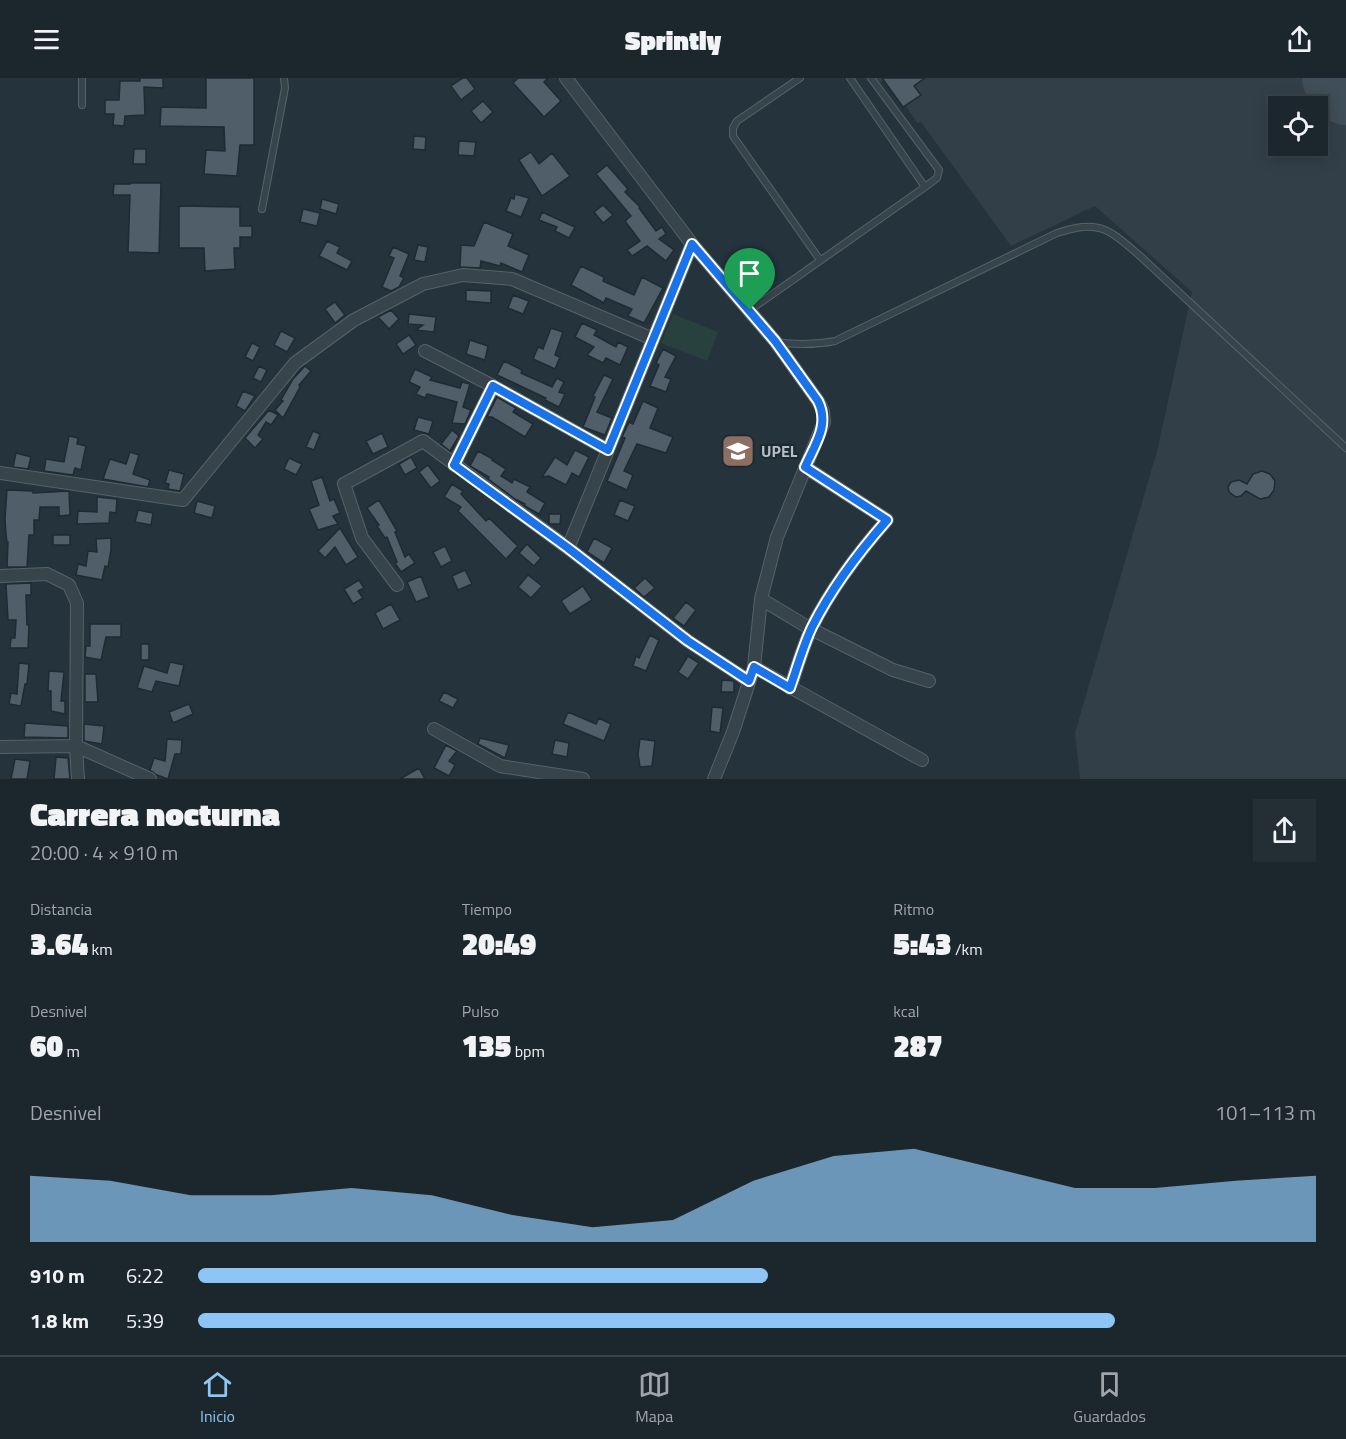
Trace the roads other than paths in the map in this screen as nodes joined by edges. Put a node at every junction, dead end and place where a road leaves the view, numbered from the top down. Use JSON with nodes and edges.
{"nodes":[{"id":1,"x":81,"y":78,"type":"edge"},
{"id":2,"x":284,"y":78,"type":"edge"},
{"id":3,"x":566,"y":78,"type":"edge"},
{"id":4,"x":800,"y":78,"type":"edge"},
{"id":5,"x":850,"y":78,"type":"edge"},
{"id":6,"x":871,"y":78,"type":"edge"},
{"id":7,"x":82,"y":105,"type":"dead end"},
{"id":8,"x":925,"y":187,"type":"junction"},
{"id":9,"x":262,"y":209,"type":"dead end"},
{"id":10,"x":692,"y":244,"type":"junction"},
{"id":11,"x":820,"y":260,"type":"junction"},
{"id":12,"x":750,"y":310,"type":"junction"},
{"id":13,"x":653,"y":339,"type":"junction"},
{"id":14,"x":775,"y":341,"type":"junction"},
{"id":15,"x":425,"y":351,"type":"dead end"},
{"id":16,"x":493,"y":386,"type":"junction"},
{"id":17,"x":1346,"y":448,"type":"edge"},
{"id":18,"x":608,"y":450,"type":"junction"},
{"id":19,"x":454,"y":465,"type":"junction"},
{"id":20,"x":805,"y":467,"type":"junction"},
{"id":21,"x":0,"y":473,"type":"edge"},
{"id":22,"x":568,"y":548,"type":"junction"},
{"id":23,"x":0,"y":576,"type":"edge"},
{"id":24,"x":397,"y":585,"type":"dead end"},
{"id":25,"x":761,"y":599,"type":"junction"},
{"id":26,"x":811,"y":629,"type":"junction"},
{"id":27,"x":754,"y":667,"type":"junction"},
{"id":28,"x":749,"y":681,"type":"junction"},
{"id":29,"x":929,"y":681,"type":"dead end"},
{"id":30,"x":790,"y":688,"type":"junction"},
{"id":31,"x":434,"y":729,"type":"dead end"},
{"id":32,"x":76,"y":746,"type":"junction"},
{"id":33,"x":0,"y":747,"type":"edge"},
{"id":34,"x":922,"y":760,"type":"dead end"},
{"id":35,"x":78,"y":779,"type":"edge"},
{"id":36,"x":150,"y":779,"type":"edge"},
{"id":37,"x":583,"y":779,"type":"edge"},
{"id":38,"x":714,"y":779,"type":"edge"}],
"edges":[{"from":1,"to":7,"type":"lane"},
{"from":2,"to":9,"type":"lane"},
{"from":3,"to":10,"type":"street"},
{"from":4,"to":11,"type":"lane"},
{"from":5,"to":8,"type":"lane"},
{"from":6,"to":8,"type":"lane"},
{"from":8,"to":11,"type":"lane"},
{"from":10,"to":12,"type":"street"},
{"from":10,"to":13,"type":"street"},
{"from":11,"to":12,"type":"lane"},
{"from":12,"to":14,"type":"street"},
{"from":13,"to":18,"type":"street"},
{"from":13,"to":21,"type":"street"},
{"from":14,"to":17,"type":"lane"},
{"from":14,"to":20,"type":"street"},
{"from":15,"to":16,"type":"street"},
{"from":16,"to":18,"type":"street"},
{"from":16,"to":19,"type":"street"},
{"from":18,"to":22,"type":"street"},
{"from":19,"to":22,"type":"street"},
{"from":19,"to":24,"type":"street"},
{"from":20,"to":25,"type":"street"},
{"from":20,"to":26,"type":"street"},
{"from":22,"to":28,"type":"street"},
{"from":23,"to":32,"type":"street"},
{"from":25,"to":26,"type":"street"},
{"from":25,"to":27,"type":"street"},
{"from":26,"to":29,"type":"street"},
{"from":26,"to":30,"type":"street"},
{"from":27,"to":28,"type":"street"},
{"from":27,"to":30,"type":"street"},
{"from":28,"to":38,"type":"street"},
{"from":30,"to":34,"type":"street"},
{"from":31,"to":37,"type":"street"},
{"from":32,"to":33,"type":"street"},
{"from":32,"to":35,"type":"street"},
{"from":32,"to":36,"type":"street"}]}
